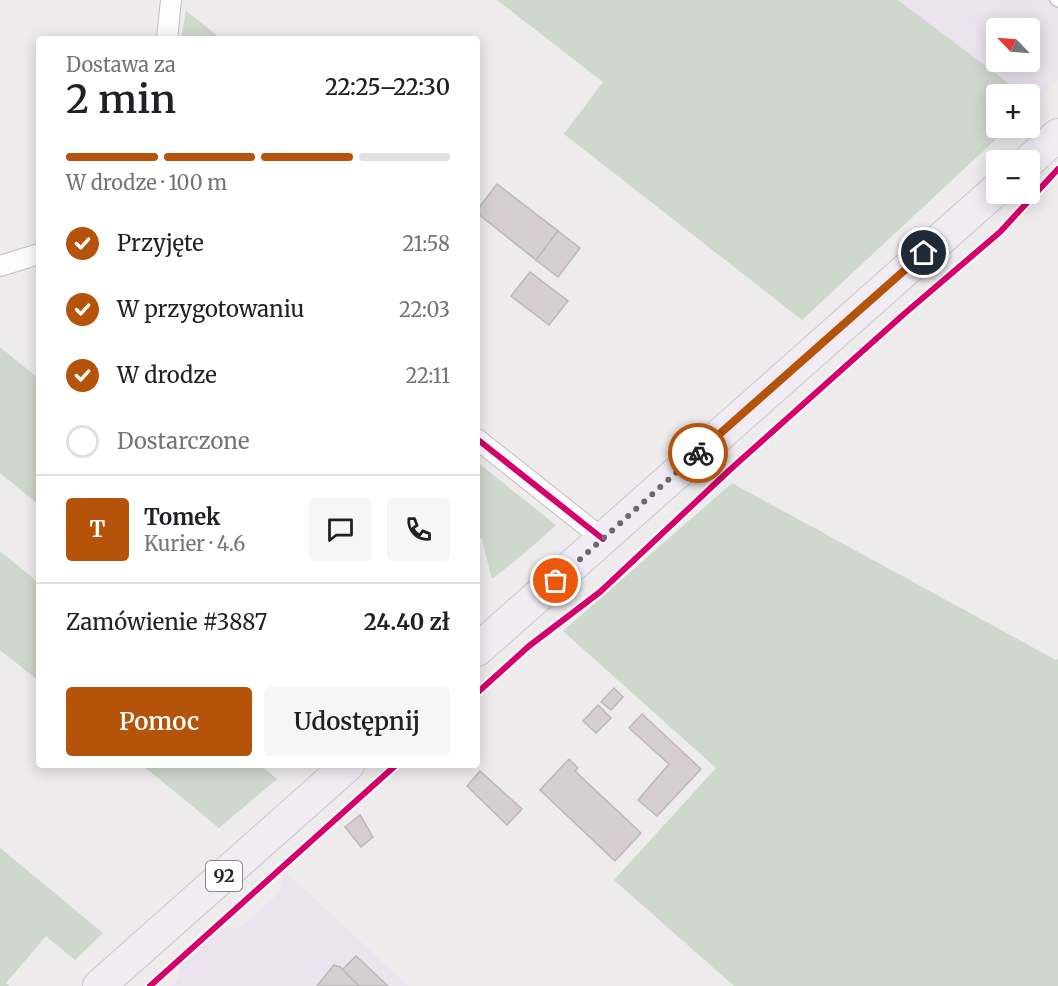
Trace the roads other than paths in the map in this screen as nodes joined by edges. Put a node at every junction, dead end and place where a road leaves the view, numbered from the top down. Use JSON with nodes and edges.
{"nodes":[{"id":1,"x":171,"y":0,"type":"edge"},
{"id":2,"x":167,"y":36,"type":"edge"},
{"id":3,"x":1058,"y":135,"type":"edge"},
{"id":4,"x":1040,"y":151,"type":"edge"},
{"id":5,"x":986,"y":199,"type":"edge"},
{"id":6,"x":36,"y":255,"type":"edge"},
{"id":7,"x":0,"y":266,"type":"edge"},
{"id":8,"x":480,"y":441,"type":"edge"},
{"id":9,"x":603,"y":539,"type":"junction"},
{"id":10,"x":480,"y":647,"type":"edge"},
{"id":11,"x":345,"y":768,"type":"edge"},
{"id":12,"x":99,"y":986,"type":"edge"}],
"edges":[{"from":1,"to":2,"type":"street"},
{"from":3,"to":4,"type":"main road"},
{"from":5,"to":9,"type":"main road"},
{"from":6,"to":7,"type":"street"},
{"from":8,"to":9,"type":"street"},
{"from":9,"to":10,"type":"main road"},
{"from":11,"to":12,"type":"main road","number":"92"}]}
